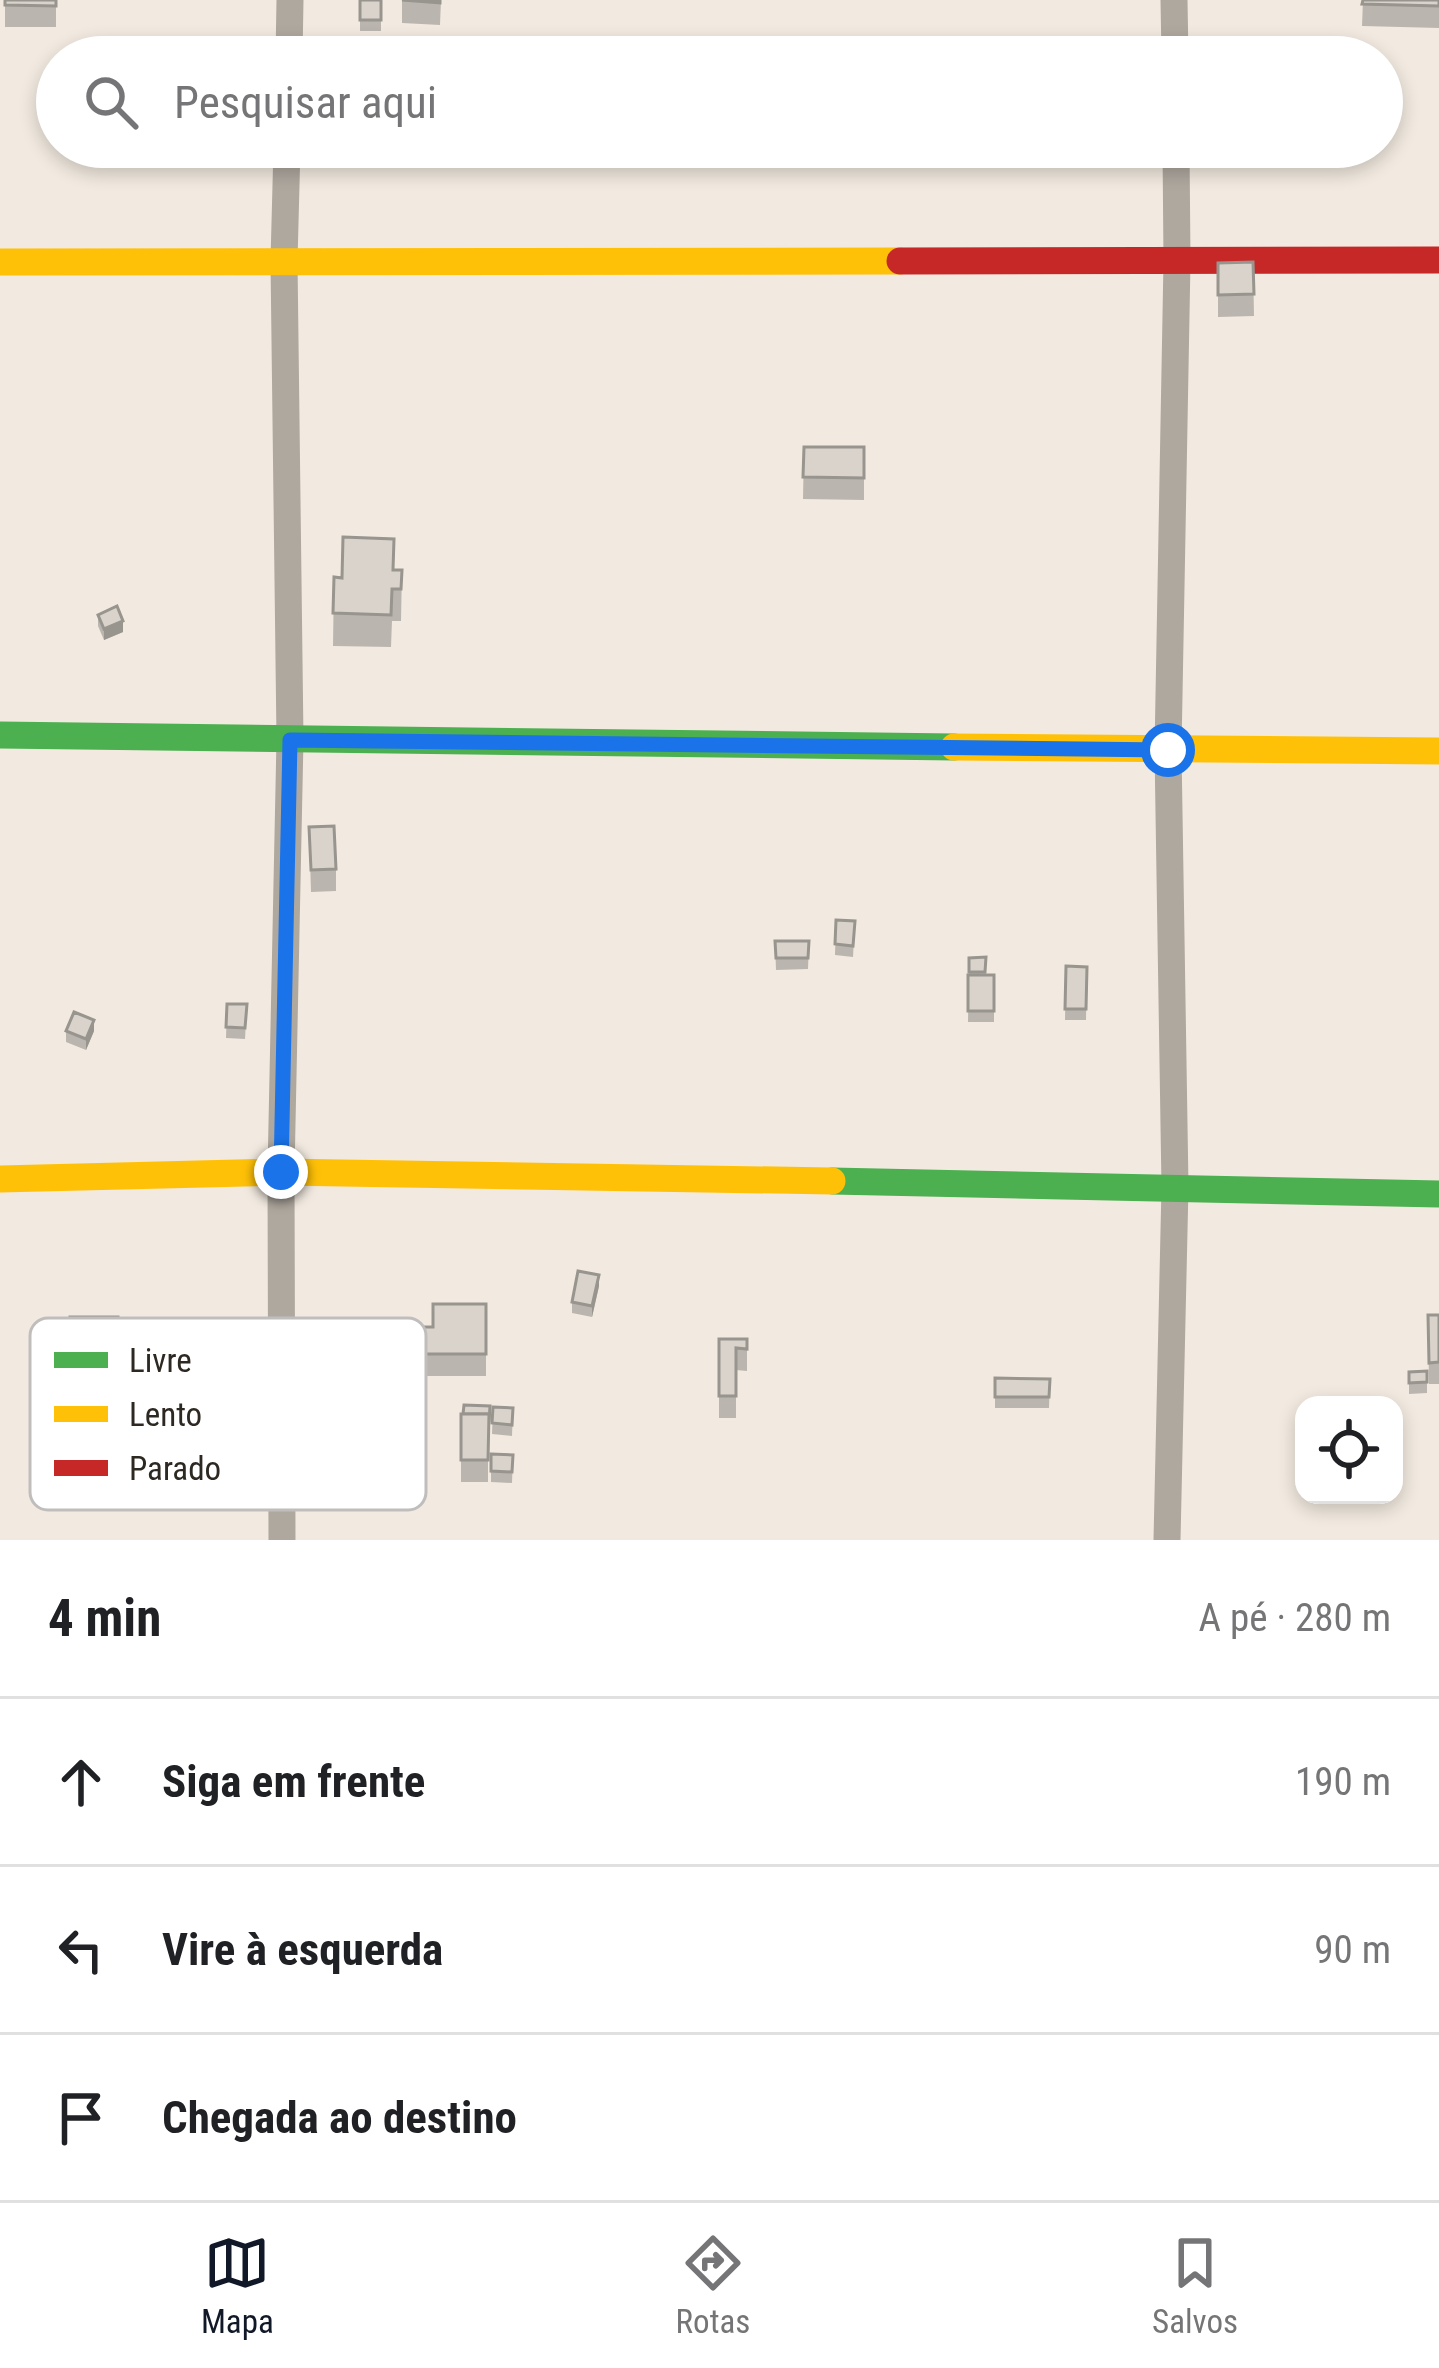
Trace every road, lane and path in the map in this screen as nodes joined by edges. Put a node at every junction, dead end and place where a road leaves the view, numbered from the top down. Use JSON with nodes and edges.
{"nodes":[{"id":1,"x":290,"y":0,"type":"edge"},
{"id":2,"x":1174,"y":0,"type":"edge"},
{"id":3,"x":289,"y":36,"type":"edge"},
{"id":4,"x":1175,"y":36,"type":"edge"},
{"id":5,"x":286,"y":168,"type":"edge"},
{"id":6,"x":1176,"y":168,"type":"edge"},
{"id":7,"x":1439,"y":260,"type":"edge"},
{"id":8,"x":284,"y":261,"type":"junction"},
{"id":9,"x":1178,"y":261,"type":"junction"},
{"id":10,"x":0,"y":262,"type":"edge"},
{"id":11,"x":0,"y":735,"type":"edge"},
{"id":12,"x":290,"y":740,"type":"junction"},
{"id":13,"x":1168,"y":750,"type":"junction"},
{"id":14,"x":1439,"y":751,"type":"edge"},
{"id":15,"x":281,"y":1172,"type":"junction"},
{"id":16,"x":0,"y":1179,"type":"edge"},
{"id":17,"x":1175,"y":1187,"type":"junction"},
{"id":18,"x":1439,"y":1194,"type":"edge"},
{"id":19,"x":281,"y":1318,"type":"edge"},
{"id":20,"x":282,"y":1510,"type":"edge"},
{"id":21,"x":282,"y":1540,"type":"edge"},
{"id":22,"x":1167,"y":1540,"type":"edge"}],
"edges":[{"from":1,"to":3,"type":"street"},
{"from":2,"to":4,"type":"street"},
{"from":5,"to":8,"type":"street"},
{"from":6,"to":9,"type":"street"},
{"from":7,"to":9,"type":"street"},
{"from":8,"to":9,"type":"street"},
{"from":8,"to":10,"type":"street"},
{"from":8,"to":12,"type":"street"},
{"from":9,"to":13,"type":"street"},
{"from":11,"to":12,"type":"street"},
{"from":12,"to":13,"type":"street"},
{"from":12,"to":15,"type":"street"},
{"from":13,"to":14,"type":"street"},
{"from":13,"to":17,"type":"street"},
{"from":15,"to":16,"type":"street"},
{"from":15,"to":17,"type":"street"},
{"from":15,"to":19,"type":"street"},
{"from":17,"to":18,"type":"street"},
{"from":17,"to":22,"type":"street"},
{"from":20,"to":21,"type":"street"}]}
